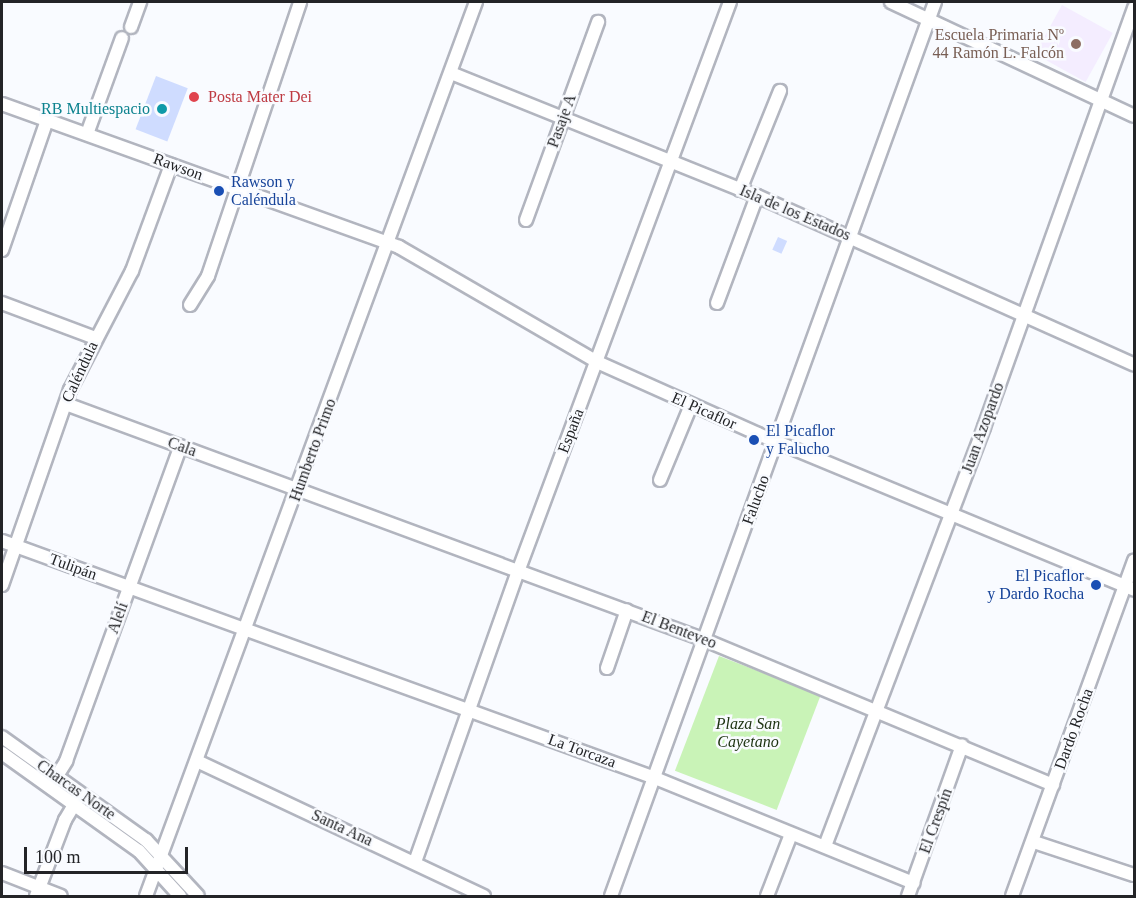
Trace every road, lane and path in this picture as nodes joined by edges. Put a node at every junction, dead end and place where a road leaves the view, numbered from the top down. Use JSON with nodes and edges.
{"nodes":[{"id":1,"x":140,"y":2,"type":"edge"},
{"id":2,"x":300,"y":2,"type":"edge"},
{"id":3,"x":473,"y":2,"type":"edge"},
{"id":4,"x":730,"y":2,"type":"edge"},
{"id":5,"x":891,"y":2,"type":"edge"},
{"id":6,"x":935,"y":2,"type":"edge"},
{"id":7,"x":1134,"y":7,"type":"edge"},
{"id":8,"x":929,"y":19,"type":"junction"},
{"id":9,"x":598,"y":22,"type":"dead end"},
{"id":10,"x":131,"y":27,"type":"dead end"},
{"id":11,"x":122,"y":38,"type":"dead end"},
{"id":12,"x":451,"y":73,"type":"junction"},
{"id":13,"x":780,"y":91,"type":"dead end"},
{"id":14,"x":1100,"y":100,"type":"junction"},
{"id":15,"x":2,"y":104,"type":"edge"},
{"id":16,"x":1134,"y":116,"type":"edge"},
{"id":17,"x":563,"y":117,"type":"junction"},
{"id":18,"x":47,"y":120,"type":"junction"},
{"id":19,"x":87,"y":134,"type":"junction"},
{"id":20,"x":671,"y":161,"type":"junction"},
{"id":21,"x":171,"y":165,"type":"junction"},
{"id":22,"x":235,"y":188,"type":"junction"},
{"id":23,"x":740,"y":190,"type":"junction"},
{"id":24,"x":757,"y":196,"type":"junction"},
{"id":25,"x":526,"y":220,"type":"dead end"},
{"id":26,"x":848,"y":236,"type":"junction"},
{"id":27,"x":388,"y":242,"type":"junction"},
{"id":28,"x":2,"y":250,"type":"edge"},
{"id":29,"x":2,"y":303,"type":"edge"},
{"id":30,"x":717,"y":303,"type":"dead end"},
{"id":31,"x":190,"y":305,"type":"dead end"},
{"id":32,"x":1023,"y":313,"type":"junction"},
{"id":33,"x":95,"y":338,"type":"junction"},
{"id":34,"x":597,"y":362,"type":"junction"},
{"id":35,"x":1134,"y":365,"type":"edge"},
{"id":36,"x":66,"y":404,"type":"junction"},
{"id":37,"x":691,"y":405,"type":"junction"},
{"id":38,"x":778,"y":442,"type":"junction"},
{"id":39,"x":180,"y":447,"type":"junction"},
{"id":40,"x":660,"y":480,"type":"dead end"},
{"id":41,"x":298,"y":489,"type":"junction"},
{"id":42,"x":951,"y":515,"type":"junction"},
{"id":43,"x":2,"y":541,"type":"edge"},
{"id":44,"x":16,"y":546,"type":"junction"},
{"id":45,"x":1134,"y":561,"type":"edge"},
{"id":46,"x":519,"y":569,"type":"junction"},
{"id":47,"x":2,"y":585,"type":"edge"},
{"id":48,"x":129,"y":587,"type":"junction"},
{"id":49,"x":1130,"y":588,"type":"edge"},
{"id":50,"x":627,"y":610,"type":"junction"},
{"id":51,"x":247,"y":630,"type":"junction"},
{"id":52,"x":705,"y":640,"type":"junction"},
{"id":53,"x":607,"y":668,"type":"dead end"},
{"id":54,"x":468,"y":709,"type":"junction"},
{"id":55,"x":877,"y":709,"type":"junction"},
{"id":56,"x":2,"y":737,"type":"edge"},
{"id":57,"x":962,"y":745,"type":"junction"},
{"id":58,"x":2,"y":753,"type":"edge"},
{"id":59,"x":199,"y":762,"type":"junction"},
{"id":60,"x":655,"y":778,"type":"junction"},
{"id":61,"x":53,"y":782,"type":"junction"},
{"id":62,"x":1053,"y":785,"type":"junction"},
{"id":63,"x":78,"y":799,"type":"junction"},
{"id":64,"x":791,"y":834,"type":"junction"},
{"id":65,"x":1034,"y":842,"type":"junction"},
{"id":66,"x":825,"y":846,"type":"junction"},
{"id":67,"x":164,"y":857,"type":"junction"},
{"id":68,"x":415,"y":862,"type":"junction"},
{"id":69,"x":156,"y":870,"type":"junction"},
{"id":70,"x":2,"y":873,"type":"edge"},
{"id":71,"x":1134,"y":875,"type":"edge"},
{"id":72,"x":914,"y":883,"type":"junction"},
{"id":73,"x":38,"y":892,"type":"edge"},
{"id":74,"x":465,"y":892,"type":"edge"},
{"id":75,"x":61,"y":897,"type":"edge"},
{"id":76,"x":146,"y":897,"type":"edge"},
{"id":77,"x":180,"y":897,"type":"edge"},
{"id":78,"x":198,"y":897,"type":"edge"},
{"id":79,"x":484,"y":897,"type":"edge"},
{"id":80,"x":611,"y":897,"type":"edge"},
{"id":81,"x":766,"y":897,"type":"edge"},
{"id":82,"x":908,"y":897,"type":"edge"},
{"id":83,"x":1012,"y":897,"type":"edge"}],
"edges":[{"from":1,"to":10,"type":"street"},
{"from":2,"to":22,"type":"street"},
{"from":3,"to":12,"type":"street","name":"Humberto Primo"},
{"from":4,"to":20,"type":"street","name":"España"},
{"from":5,"to":8,"type":"street"},
{"from":6,"to":8,"type":"street","name":"Falucho"},
{"from":7,"to":14,"type":"street","name":"Juan Azopardo"},
{"from":8,"to":14,"type":"street"},
{"from":8,"to":26,"type":"street","name":"Falucho"},
{"from":9,"to":17,"type":"street","name":"Pasaje A"},
{"from":11,"to":19,"type":"street"},
{"from":12,"to":17,"type":"street","name":"Isla de los Estados"},
{"from":12,"to":27,"type":"street","name":"Humberto Primo"},
{"from":13,"to":23,"type":"street"},
{"from":14,"to":16,"type":"street"},
{"from":14,"to":32,"type":"street","name":"Juan Azopardo"},
{"from":15,"to":18,"type":"street","name":"Rawson"},
{"from":17,"to":20,"type":"street","name":"Isla de los Estados"},
{"from":17,"to":25,"type":"street","name":"Pasaje A"},
{"from":18,"to":19,"type":"street","name":"Rawson"},
{"from":18,"to":28,"type":"street"},
{"from":19,"to":21,"type":"street","name":"Rawson"},
{"from":20,"to":23,"type":"street","name":"Isla de los Estados"},
{"from":20,"to":34,"type":"street","name":"España"},
{"from":21,"to":22,"type":"street","name":"Rawson"},
{"from":21,"to":33,"type":"street","name":"Caléndula"},
{"from":22,"to":27,"type":"street","name":"Rawson"},
{"from":22,"to":31,"type":"street"},
{"from":23,"to":24,"type":"street","name":"Isla de los Estados"},
{"from":24,"to":26,"type":"street","name":"Isla de los Estados"},
{"from":24,"to":30,"type":"street"},
{"from":26,"to":32,"type":"street","name":"Isla de los Estados"},
{"from":26,"to":38,"type":"street","name":"Falucho"},
{"from":27,"to":34,"type":"street","name":"El Picaflor"},
{"from":27,"to":41,"type":"street","name":"Humberto Primo"},
{"from":29,"to":33,"type":"street"},
{"from":32,"to":35,"type":"street","name":"Isla de los Estados"},
{"from":32,"to":42,"type":"street","name":"Juan Azopardo"},
{"from":33,"to":36,"type":"street","name":"Caléndula"},
{"from":34,"to":37,"type":"street","name":"El Picaflor"},
{"from":34,"to":46,"type":"street","name":"España"},
{"from":36,"to":39,"type":"street","name":"Cala"},
{"from":36,"to":44,"type":"street","name":"Caléndula"},
{"from":37,"to":38,"type":"street","name":"El Picaflor"},
{"from":37,"to":40,"type":"street"},
{"from":38,"to":42,"type":"street","name":"El Picaflor"},
{"from":38,"to":52,"type":"street","name":"Falucho"},
{"from":39,"to":41,"type":"street","name":"Cala"},
{"from":39,"to":48,"type":"street","name":"Alelí"},
{"from":41,"to":46,"type":"street","name":"El Benteveo"},
{"from":41,"to":51,"type":"street","name":"Humberto Primo"},
{"from":42,"to":49,"type":"street","name":"El Picaflor"},
{"from":42,"to":55,"type":"street","name":"Juan Azopardo"},
{"from":43,"to":44,"type":"street","name":"Tulipán"},
{"from":44,"to":47,"type":"street","name":"Caléndula"},
{"from":44,"to":48,"type":"street","name":"Tulipán"},
{"from":45,"to":49,"type":"street","name":"Dardo Rocha"},
{"from":46,"to":50,"type":"street","name":"El Benteveo"},
{"from":46,"to":54,"type":"street","name":"España"},
{"from":48,"to":51,"type":"street","name":"Tulipán"},
{"from":48,"to":61,"type":"street","name":"Alelí"},
{"from":49,"to":62,"type":"street","name":"Dardo Rocha"},
{"from":50,"to":52,"type":"street","name":"El Benteveo"},
{"from":50,"to":53,"type":"street"},
{"from":51,"to":54,"type":"street","name":"La Torcaza"},
{"from":51,"to":59,"type":"street","name":"Humberto Primo"},
{"from":52,"to":55,"type":"street","name":"El Benteveo"},
{"from":52,"to":60,"type":"street","name":"Falucho"},
{"from":54,"to":60,"type":"street","name":"La Torcaza"},
{"from":54,"to":68,"type":"street","name":"España"},
{"from":55,"to":57,"type":"street","name":"El Benteveo"},
{"from":55,"to":66,"type":"street","name":"Juan Azopardo"},
{"from":56,"to":61,"type":"street","name":"Charcas Norte"},
{"from":57,"to":62,"type":"street","name":"El Benteveo"},
{"from":57,"to":72,"type":"street","name":"El Crespín"},
{"from":58,"to":61,"type":"street","name":"Charcas Norte"},
{"from":59,"to":67,"type":"street","name":"Humberto Primo"},
{"from":59,"to":68,"type":"street","name":"Santa Ana"},
{"from":60,"to":64,"type":"street","name":"La Torcaza"},
{"from":60,"to":80,"type":"street","name":"Falucho"},
{"from":61,"to":63,"type":"street","name":"Charcas Norte"},
{"from":62,"to":65,"type":"street","name":"Dardo Rocha"},
{"from":63,"to":67,"type":"street","name":"Charcas Norte"},
{"from":63,"to":69,"type":"street","name":"Charcas Norte"},
{"from":63,"to":73,"type":"street"},
{"from":64,"to":66,"type":"street","name":"La Torcaza"},
{"from":64,"to":81,"type":"street"},
{"from":65,"to":71,"type":"street"},
{"from":65,"to":83,"type":"street","name":"Dardo Rocha"},
{"from":66,"to":72,"type":"street","name":"La Torcaza"},
{"from":67,"to":69,"type":"street","name":"Humberto Primo"},
{"from":67,"to":78,"type":"street","name":"Charcas Norte"},
{"from":68,"to":74,"type":"street","name":"Santa Ana"},
{"from":69,"to":76,"type":"street","name":"Humberto Primo"},
{"from":69,"to":77,"type":"street","name":"Charcas Norte"},
{"from":70,"to":73,"type":"street"},
{"from":72,"to":82,"type":"street","name":"El Crespín"},
{"from":73,"to":75,"type":"street"},
{"from":74,"to":79,"type":"street","name":"Santa Ana"}]}
